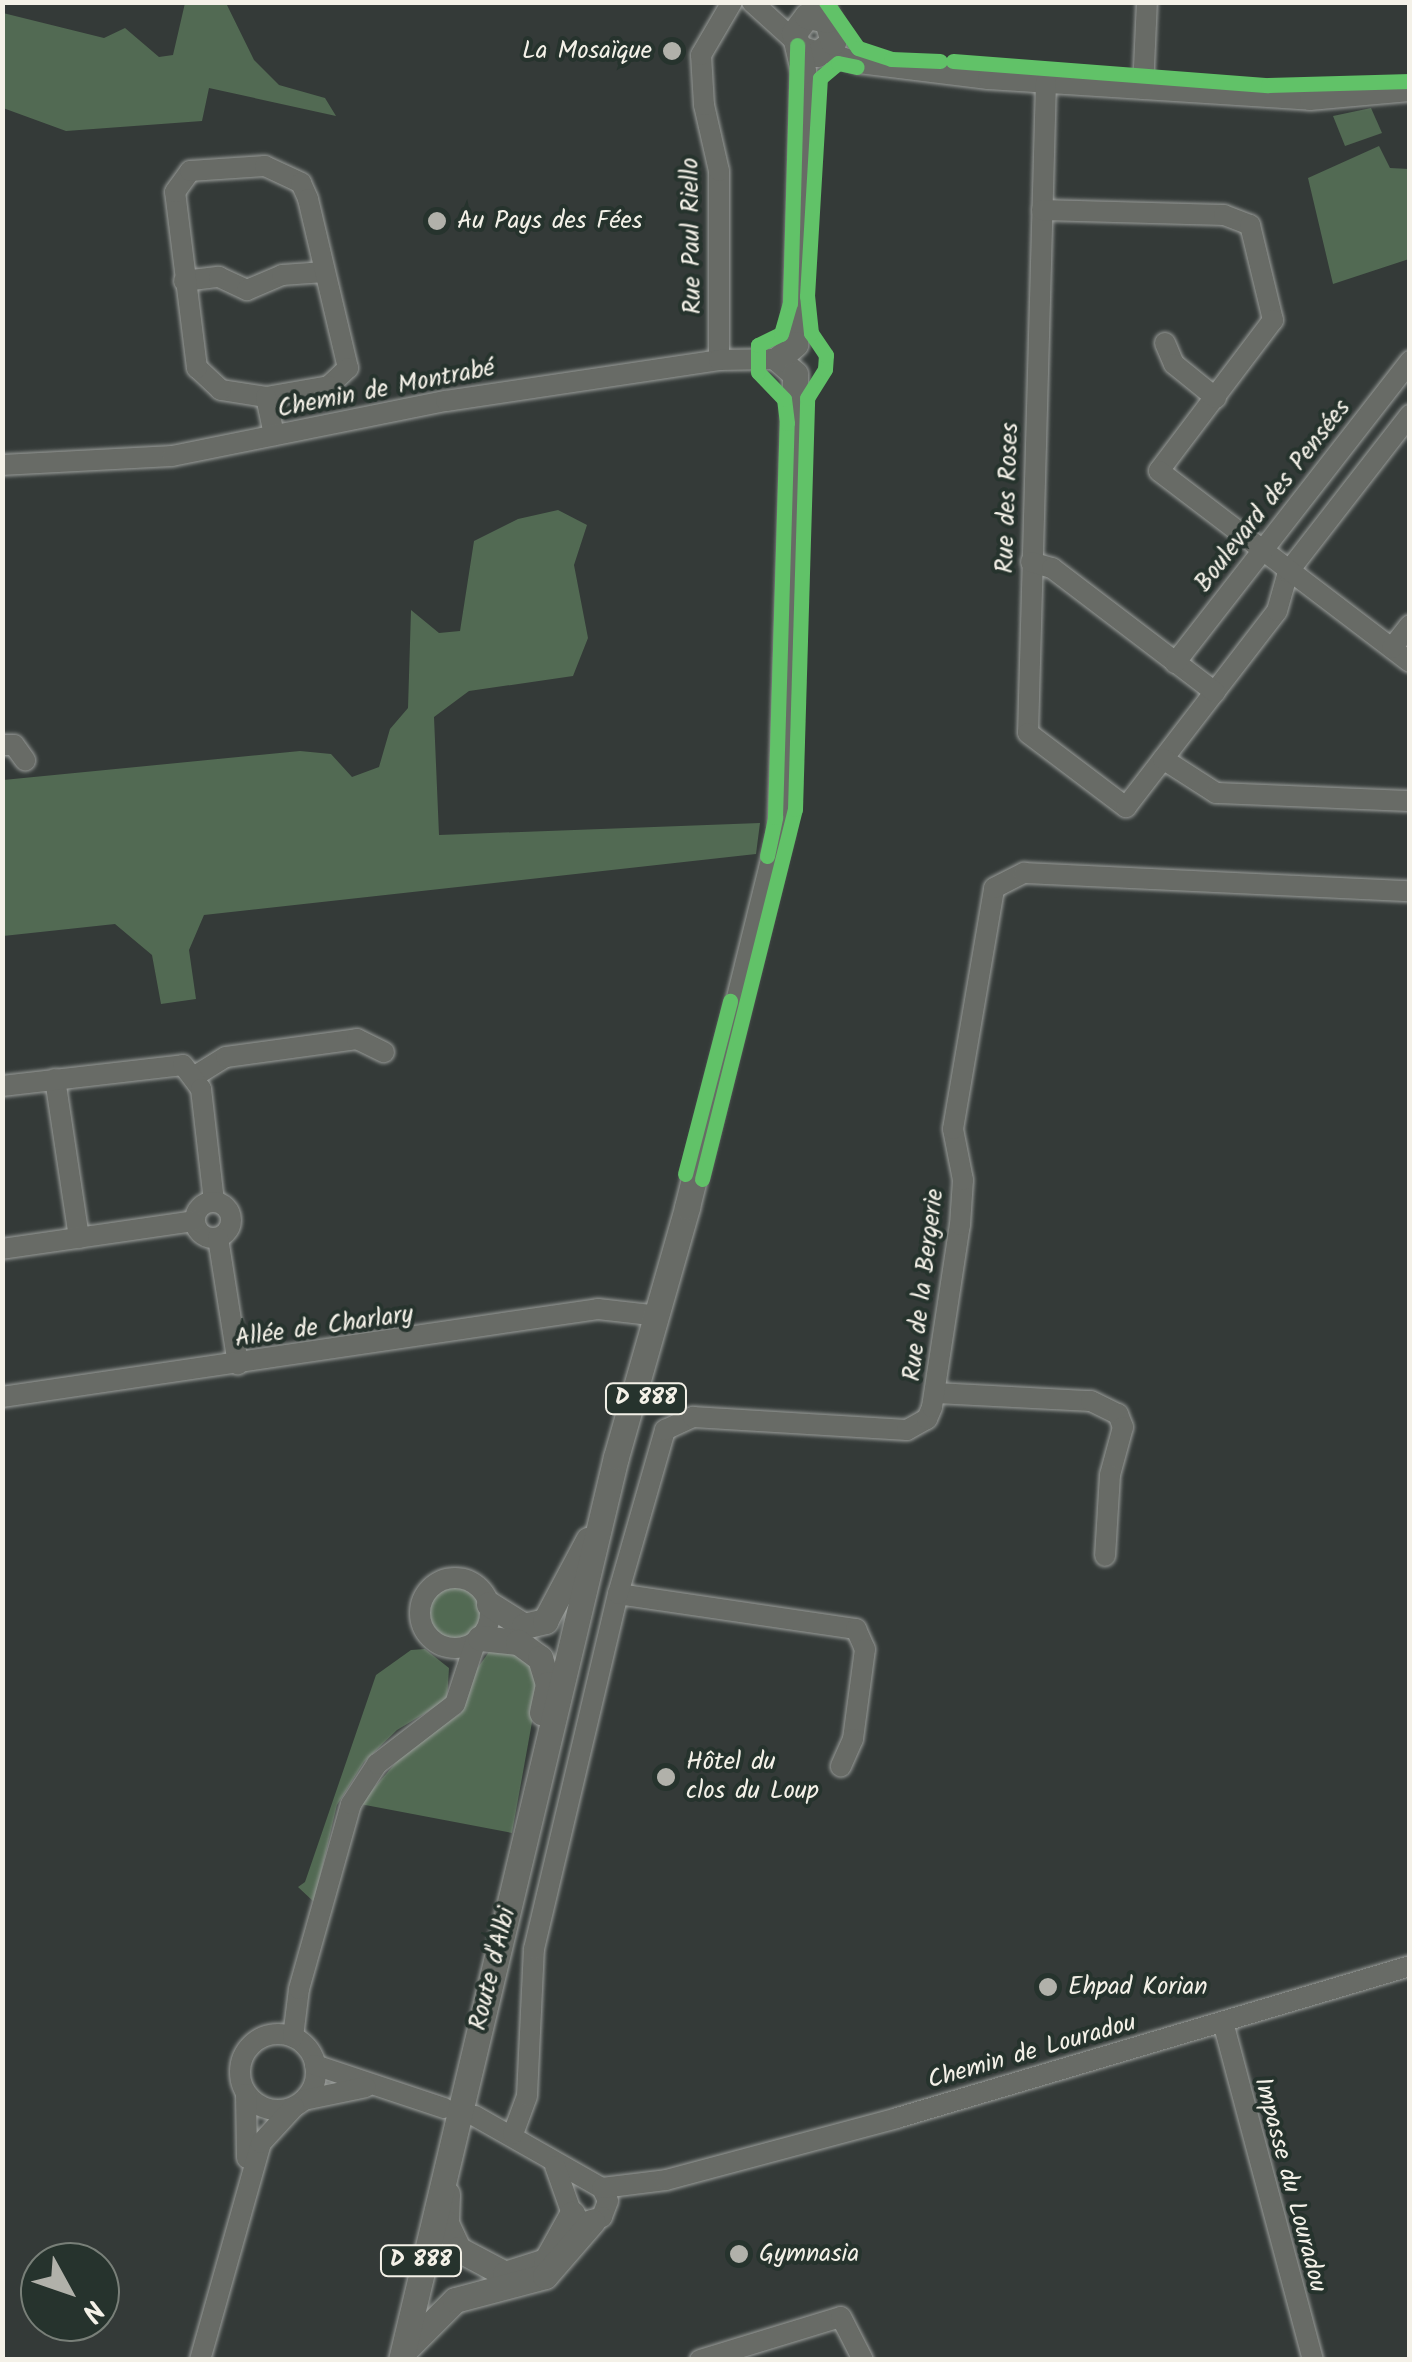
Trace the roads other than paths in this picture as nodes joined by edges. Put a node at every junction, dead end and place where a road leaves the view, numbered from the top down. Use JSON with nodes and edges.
{"nodes":[{"id":1,"x":732,"y":2,"type":"edge"},
{"id":2,"x":1147,"y":2,"type":"edge"},
{"id":3,"x":755,"y":5,"type":"edge"},
{"id":4,"x":813,"y":29,"type":"edge"},
{"id":5,"x":1046,"y":82,"type":"junction"},
{"id":6,"x":1142,"y":89,"type":"junction"},
{"id":7,"x":1410,"y":91,"type":"edge"},
{"id":8,"x":1042,"y":210,"type":"junction"},
{"id":9,"x":800,"y":239,"type":"junction"},
{"id":10,"x":320,"y":272,"type":"junction"},
{"id":11,"x":184,"y":281,"type":"junction"},
{"id":12,"x":1165,"y":343,"type":"dead end"},
{"id":13,"x":790,"y":359,"type":"junction"},
{"id":14,"x":719,"y":360,"type":"junction"},
{"id":15,"x":1410,"y":360,"type":"edge"},
{"id":16,"x":266,"y":398,"type":"junction"},
{"id":17,"x":1216,"y":398,"type":"junction"},
{"id":18,"x":1410,"y":415,"type":"edge"},
{"id":19,"x":274,"y":435,"type":"junction"},
{"id":20,"x":2,"y":464,"type":"edge"},
{"id":21,"x":1262,"y":551,"type":"junction"},
{"id":22,"x":1031,"y":562,"type":"junction"},
{"id":23,"x":1288,"y":572,"type":"junction"},
{"id":24,"x":1410,"y":625,"type":"edge"},
{"id":25,"x":1392,"y":648,"type":"junction"},
{"id":26,"x":1410,"y":662,"type":"edge"},
{"id":27,"x":1176,"y":663,"type":"junction"},
{"id":28,"x":1215,"y":692,"type":"junction"},
{"id":29,"x":2,"y":745,"type":"edge"},
{"id":30,"x":1163,"y":759,"type":"junction"},
{"id":31,"x":24,"y":760,"type":"dead end"},
{"id":32,"x":1410,"y":801,"type":"edge"},
{"id":33,"x":1410,"y":891,"type":"edge"},
{"id":34,"x":384,"y":1052,"type":"dead end"},
{"id":35,"x":195,"y":1076,"type":"junction"},
{"id":36,"x":55,"y":1079,"type":"junction"},
{"id":37,"x":2,"y":1086,"type":"edge"},
{"id":38,"x":214,"y":1201,"type":"junction"},
{"id":39,"x":687,"y":1207,"type":"junction"},
{"id":40,"x":194,"y":1221,"type":"junction"},
{"id":41,"x":79,"y":1238,"type":"junction"},
{"id":42,"x":218,"y":1238,"type":"junction"},
{"id":43,"x":2,"y":1249,"type":"edge"},
{"id":44,"x":652,"y":1315,"type":"junction"},
{"id":45,"x":238,"y":1364,"type":"junction"},
{"id":46,"x":936,"y":1393,"type":"junction"},
{"id":47,"x":2,"y":1397,"type":"edge"},
{"id":48,"x":611,"y":1485,"type":"junction"},
{"id":49,"x":1105,"y":1556,"type":"dead end"},
{"id":50,"x":589,"y":1587,"type":"junction"},
{"id":51,"x":618,"y":1594,"type":"junction"},
{"id":52,"x":489,"y":1604,"type":"junction"},
{"id":53,"x":478,"y":1639,"type":"junction"},
{"id":54,"x":440,"y":1645,"type":"junction"},
{"id":55,"x":460,"y":1687,"type":"junction"},
{"id":56,"x":841,"y":1766,"type":"dead end"},
{"id":57,"x":509,"y":1904,"type":"junction"},
{"id":58,"x":1410,"y":1966,"type":"edge"},
{"id":59,"x":299,"y":1989,"type":"junction"},
{"id":60,"x":1224,"y":2022,"type":"junction"},
{"id":61,"x":293,"y":2037,"type":"junction"},
{"id":62,"x":257,"y":2040,"type":"junction"},
{"id":63,"x":315,"y":2065,"type":"junction"},
{"id":64,"x":367,"y":2086,"type":"junction"},
{"id":65,"x":246,"y":2094,"type":"junction"},
{"id":66,"x":299,"y":2103,"type":"junction"},
{"id":67,"x":444,"y":2108,"type":"dead end"},
{"id":68,"x":475,"y":2116,"type":"dead end"},
{"id":69,"x":513,"y":2134,"type":"junction"},
{"id":70,"x":442,"y":2170,"type":"junction"},
{"id":71,"x":588,"y":2202,"type":"junction"},
{"id":72,"x":238,"y":2210,"type":"junction"},
{"id":73,"x":402,"y":2357,"type":"edge"},
{"id":74,"x":200,"y":2360,"type":"edge"},
{"id":75,"x":700,"y":2360,"type":"edge"},
{"id":76,"x":863,"y":2360,"type":"edge"},
{"id":77,"x":1313,"y":2360,"type":"edge"}],
"edges":[{"from":1,"to":14,"type":"street","name":"Rue Paul Riello"},
{"from":2,"to":6,"type":"street"},
{"from":3,"to":4,"type":"street"},
{"from":4,"to":5,"type":"street"},
{"from":4,"to":9,"type":"main road","name":"Route d'Albi"},
{"from":4,"to":9,"type":"main road","name":"Route d'Albi"},
{"from":5,"to":6,"type":"street"},
{"from":5,"to":8,"type":"street","name":"Rue des Roses"},
{"from":6,"to":7,"type":"street"},
{"from":8,"to":17,"type":"street"},
{"from":8,"to":22,"type":"street","name":"Rue des Roses"},
{"from":9,"to":13,"type":"main road","name":"Route d'Albi"},
{"from":10,"to":11,"type":"street"},
{"from":10,"to":11,"type":"street"},
{"from":10,"to":16,"type":"street"},
{"from":11,"to":16,"type":"street"},
{"from":12,"to":17,"type":"street"},
{"from":13,"to":14,"type":"street","name":"Chemin de Montrabé"},
{"from":13,"to":39,"type":"main road","name":"Route d'Albi","number":"D 888"},
{"from":14,"to":19,"type":"street","name":"Chemin de Montrabé"},
{"from":15,"to":21,"type":"street","name":"Boulevard des Pensées"},
{"from":16,"to":19,"type":"street"},
{"from":17,"to":21,"type":"street"},
{"from":18,"to":23,"type":"street"},
{"from":19,"to":20,"type":"street","name":"Chemin de Montrabé"},
{"from":21,"to":23,"type":"street"},
{"from":21,"to":27,"type":"street","name":"Boulevard des Pensées"},
{"from":22,"to":27,"type":"street"},
{"from":22,"to":30,"type":"street","name":"Rue des Roses"},
{"from":23,"to":25,"type":"street"},
{"from":23,"to":28,"type":"street"},
{"from":24,"to":25,"type":"street"},
{"from":25,"to":26,"type":"street"},
{"from":27,"to":28,"type":"street"},
{"from":28,"to":30,"type":"street"},
{"from":29,"to":31,"type":"street"},
{"from":30,"to":32,"type":"street"},
{"from":33,"to":46,"type":"street","name":"Rue de la Bergerie"},
{"from":34,"to":35,"type":"street"},
{"from":35,"to":36,"type":"street"},
{"from":35,"to":38,"type":"street"},
{"from":36,"to":37,"type":"street"},
{"from":36,"to":41,"type":"street"},
{"from":38,"to":40,"type":"street"},
{"from":38,"to":42,"type":"street"},
{"from":39,"to":44,"type":"main road","name":"Route d'Albi","number":"D 888"},
{"from":39,"to":50,"type":"main road","name":"Route d'Albi","number":"D 888"},
{"from":40,"to":41,"type":"street"},
{"from":40,"to":42,"type":"street"},
{"from":41,"to":43,"type":"street"},
{"from":42,"to":45,"type":"street"},
{"from":44,"to":45,"type":"street","name":"Allée de Charlary"},
{"from":44,"to":48,"type":"main road","name":"Route d'Albi","number":"D 888"},
{"from":45,"to":47,"type":"street","name":"Allée de Charlary"},
{"from":46,"to":49,"type":"street"},
{"from":46,"to":51,"type":"street","name":"Rue de la Bergerie"},
{"from":48,"to":50,"type":"main road","name":"Route d'Albi","number":"D 888"},
{"from":48,"to":52,"type":"main road"},
{"from":50,"to":57,"type":"main road","name":"Route d'Albi","number":"D 888"},
{"from":51,"to":56,"type":"street"},
{"from":51,"to":69,"type":"street","name":"Rue de la Bergerie"},
{"from":52,"to":53,"type":"street"},
{"from":52,"to":54,"type":"street"},
{"from":53,"to":54,"type":"street"},
{"from":53,"to":55,"type":"street"},
{"from":53,"to":57,"type":"main road"},
{"from":54,"to":55,"type":"street"},
{"from":55,"to":59,"type":"street"},
{"from":57,"to":70,"type":"main road","name":"Route d'Albi","number":"D 888"},
{"from":58,"to":60,"type":"street","name":"Chemin de Louradou"},
{"from":59,"to":61,"type":"street"},
{"from":59,"to":62,"type":"street"},
{"from":60,"to":71,"type":"street","name":"Chemin de Louradou"},
{"from":60,"to":77,"type":"street","name":"Impasse du Louradou"},
{"from":61,"to":62,"type":"street"},
{"from":61,"to":63,"type":"street"},
{"from":62,"to":65,"type":"street"},
{"from":63,"to":64,"type":"street"},
{"from":63,"to":66,"type":"street"},
{"from":64,"to":66,"type":"street"},
{"from":64,"to":67,"type":"street"},
{"from":65,"to":66,"type":"street"},
{"from":65,"to":72,"type":"street"},
{"from":66,"to":72,"type":"street"},
{"from":68,"to":69,"type":"street"},
{"from":69,"to":71,"type":"street"},
{"from":70,"to":71,"type":"main road"},
{"from":70,"to":73,"type":"main road","name":"Route d'Albi","number":"D 888"},
{"from":71,"to":73,"type":"main road"},
{"from":72,"to":74,"type":"street"},
{"from":75,"to":76,"type":"street"}]}
